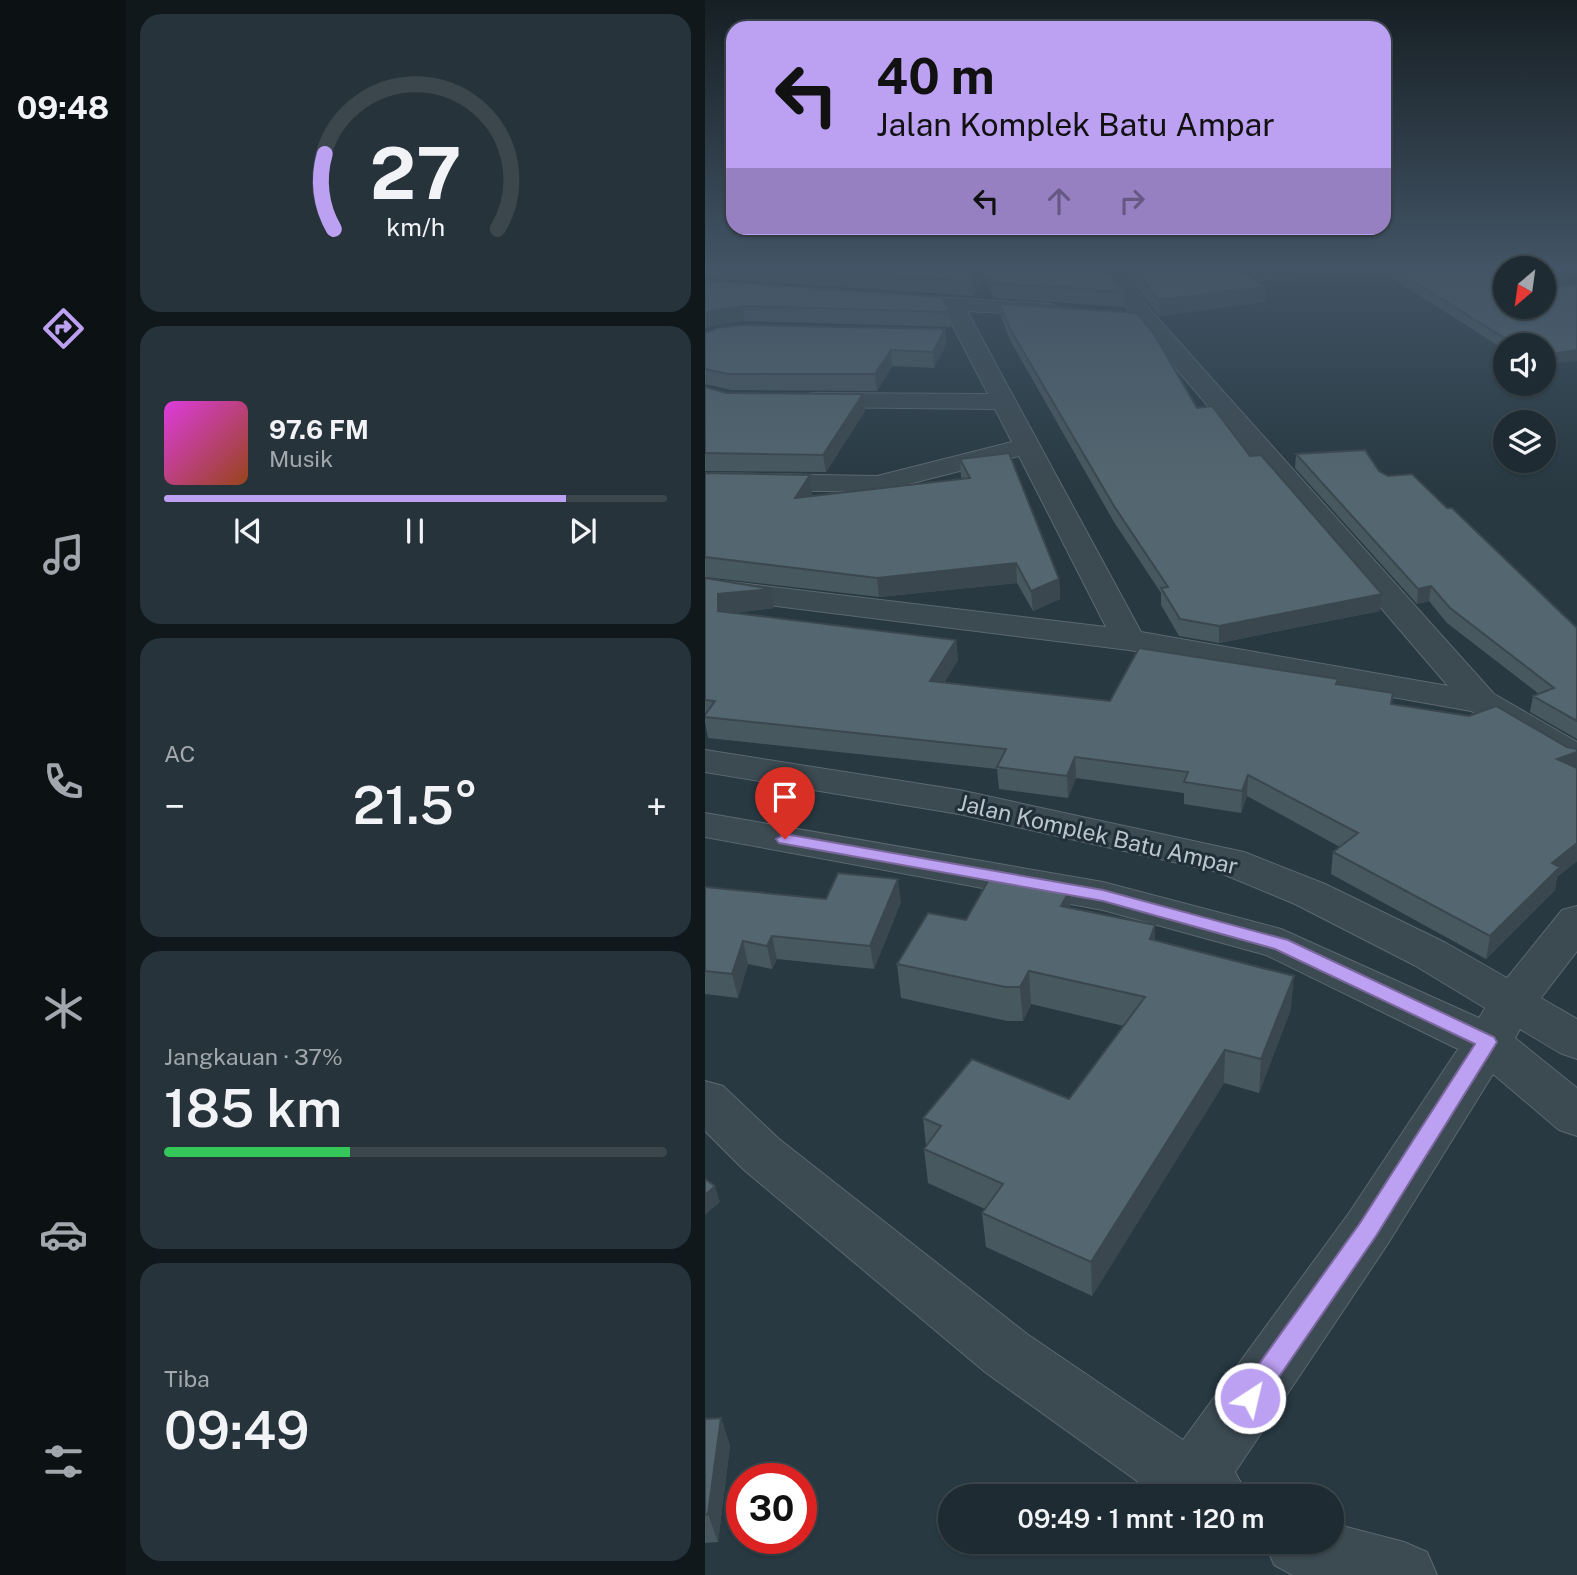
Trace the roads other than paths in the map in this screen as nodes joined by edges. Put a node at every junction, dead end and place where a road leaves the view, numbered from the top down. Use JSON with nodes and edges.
{"nodes":[{"id":1,"x":962,"y":338,"type":"edge"},
{"id":2,"x":1151,"y":338,"type":"edge"},
{"id":3,"x":785,"y":400,"type":"edge"},
{"id":4,"x":1006,"y":402,"type":"junction"},
{"id":5,"x":1029,"y":446,"type":"junction"},
{"id":6,"x":705,"y":481,"type":"edge"},
{"id":7,"x":705,"y":588,"type":"edge"},
{"id":8,"x":1129,"y":640,"type":"junction"},
{"id":9,"x":1481,"y":702,"type":"junction"},
{"id":10,"x":1577,"y":758,"type":"edge"},
{"id":11,"x":705,"y":761,"type":"edge"},
{"id":12,"x":705,"y":825,"type":"edge"},
{"id":13,"x":1577,"y":920,"type":"edge"},
{"id":14,"x":1501,"y":1022,"type":"junction"},
{"id":15,"x":1577,"y":1041,"type":"edge"},
{"id":16,"x":705,"y":1100,"type":"edge"},
{"id":17,"x":1577,"y":1116,"type":"edge"},
{"id":18,"x":1196,"y":1484,"type":"edge"},
{"id":19,"x":1206,"y":1484,"type":"edge"},
{"id":20,"x":1324,"y":1554,"type":"edge"},
{"id":21,"x":1404,"y":1575,"type":"edge"}],
"edges":[{"from":1,"to":4,"type":"street"},
{"from":2,"to":9,"type":"street"},
{"from":3,"to":4,"type":"street"},
{"from":4,"to":5,"type":"street"},
{"from":5,"to":6,"type":"street"},
{"from":5,"to":8,"type":"street"},
{"from":7,"to":8,"type":"street"},
{"from":8,"to":9,"type":"street"},
{"from":9,"to":10,"type":"street"},
{"from":11,"to":14,"type":"street","name":"Jalan Komplek Batu Ampar"},
{"from":12,"to":14,"type":"street","name":"Jalan Komplek Batu Ampar"},
{"from":13,"to":14,"type":"street"},
{"from":14,"to":15,"type":"street","name":"Jalan Komplek Batu Ampar"},
{"from":14,"to":17,"type":"street","name":"Jalan Komplek Batu Ampar"},
{"from":14,"to":19,"type":"street"},
{"from":16,"to":18,"type":"street"},
{"from":20,"to":21,"type":"street"}]}
